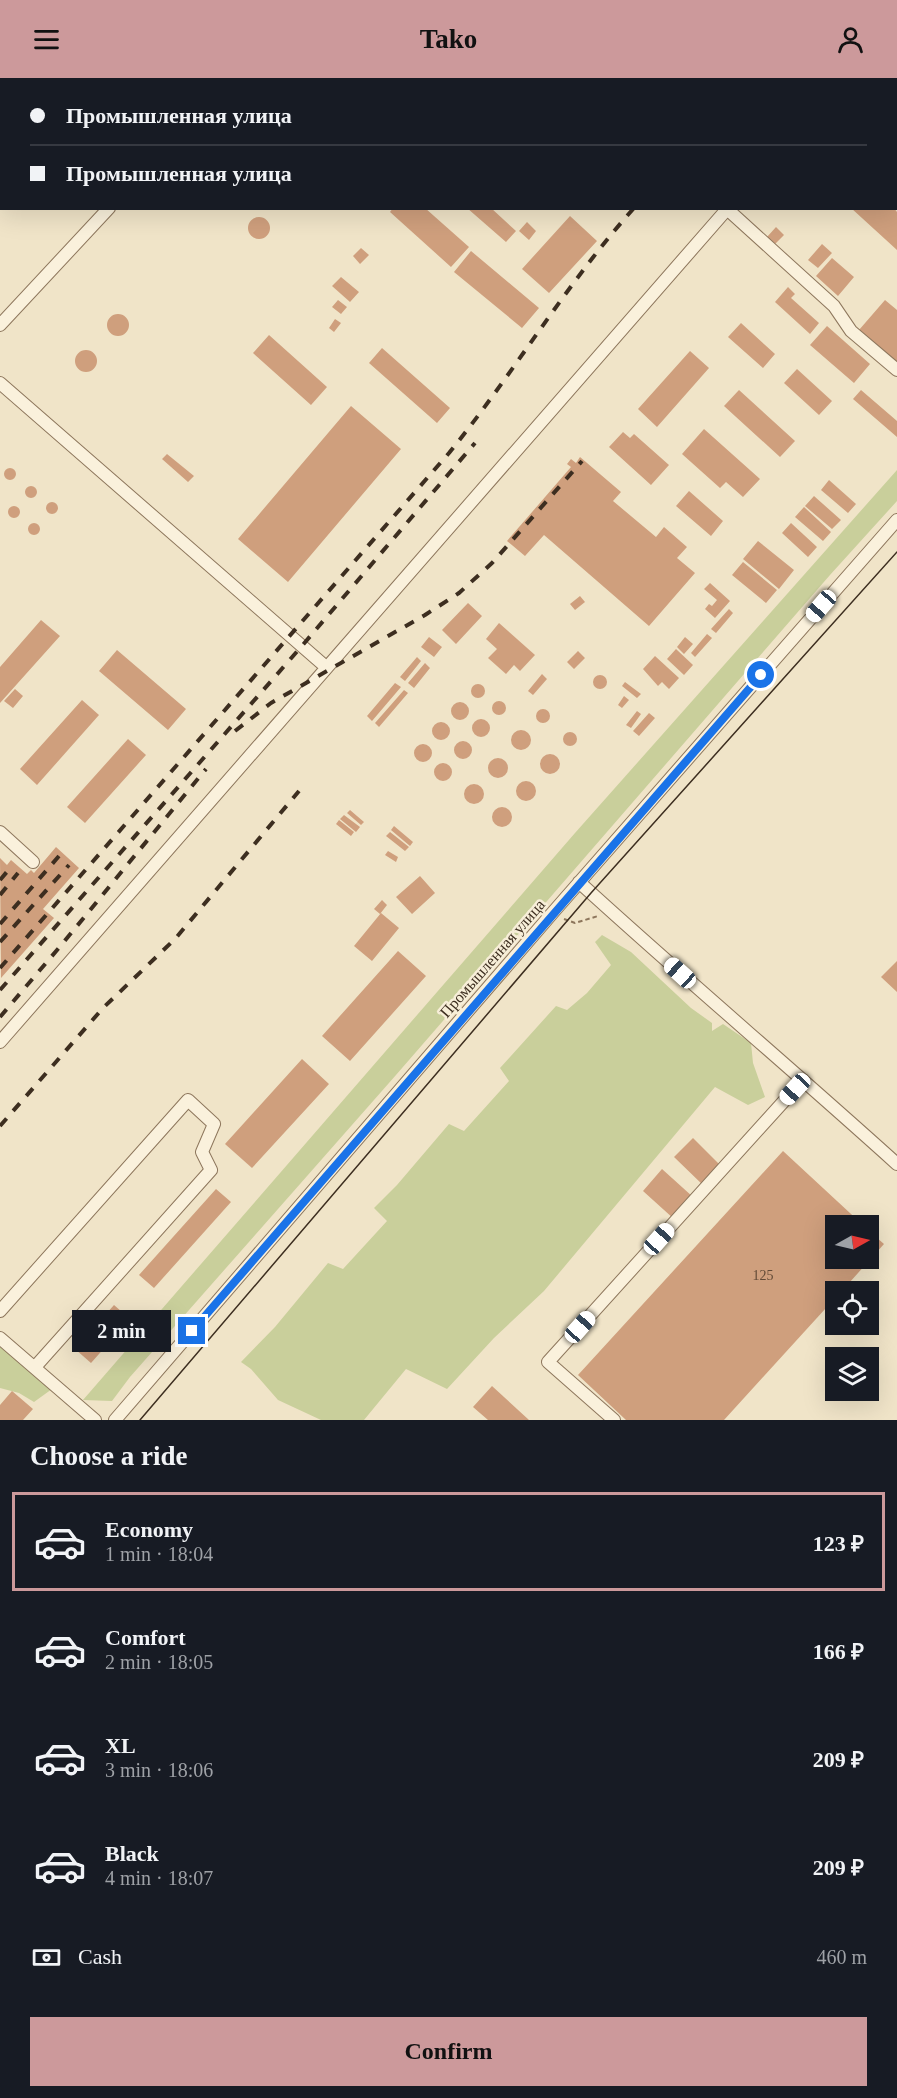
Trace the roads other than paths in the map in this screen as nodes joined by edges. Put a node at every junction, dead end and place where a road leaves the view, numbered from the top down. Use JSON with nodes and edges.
{"nodes":[{"id":1,"x":726,"y":210,"type":"edge"},
{"id":2,"x":728,"y":210,"type":"edge"},
{"id":3,"x":105,"y":213,"type":"edge"},
{"id":4,"x":0,"y":325,"type":"edge"},
{"id":5,"x":897,"y":370,"type":"edge"},
{"id":6,"x":0,"y":383,"type":"edge"},
{"id":7,"x":897,"y":520,"type":"edge"},
{"id":8,"x":326,"y":667,"type":"junction"},
{"id":9,"x":0,"y":832,"type":"edge"},
{"id":10,"x":33,"y":862,"type":"dead end"},
{"id":11,"x":579,"y":882,"type":"junction"},
{"id":12,"x":0,"y":1042,"type":"edge"},
{"id":13,"x":803,"y":1080,"type":"junction"},
{"id":14,"x":897,"y":1164,"type":"edge"},
{"id":15,"x":0,"y":1311,"type":"edge"},
{"id":16,"x":0,"y":1338,"type":"edge"},
{"id":17,"x":35,"y":1368,"type":"junction"},
{"id":18,"x":95,"y":1420,"type":"edge"},
{"id":19,"x":115,"y":1420,"type":"edge"},
{"id":20,"x":614,"y":1420,"type":"edge"}],
"edges":[{"from":1,"to":8,"type":"street"},
{"from":2,"to":5,"type":"street"},
{"from":3,"to":4,"type":"street"},
{"from":6,"to":8,"type":"street"},
{"from":7,"to":11,"type":"street","name":"Промышленная улица"},
{"from":8,"to":12,"type":"street"},
{"from":9,"to":10,"type":"street"},
{"from":11,"to":13,"type":"street"},
{"from":11,"to":19,"type":"street","name":"Промышленная улица"},
{"from":13,"to":14,"type":"street"},
{"from":13,"to":20,"type":"street"},
{"from":15,"to":17,"type":"street"},
{"from":16,"to":17,"type":"street"},
{"from":17,"to":18,"type":"street"}]}
